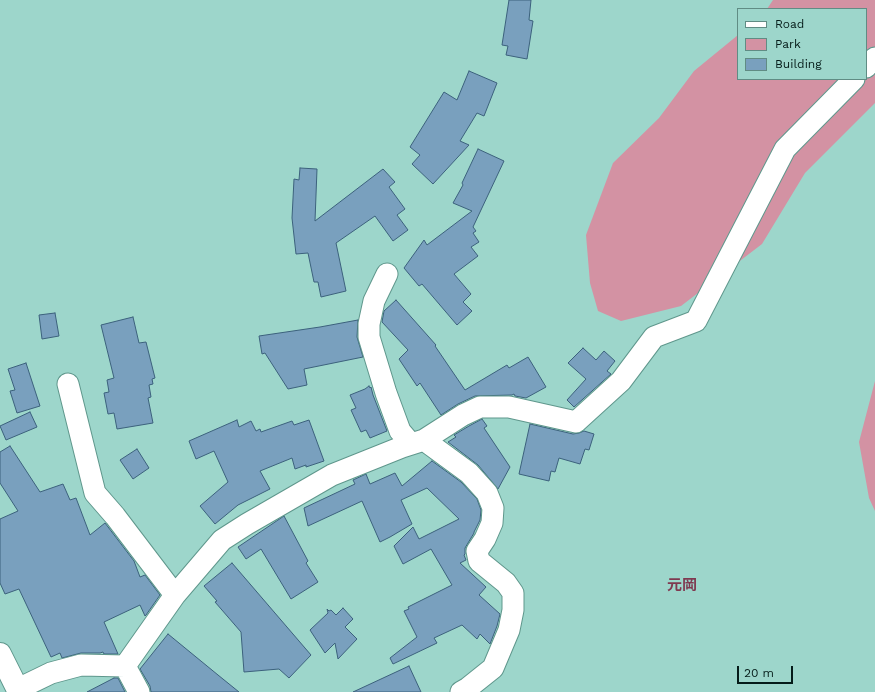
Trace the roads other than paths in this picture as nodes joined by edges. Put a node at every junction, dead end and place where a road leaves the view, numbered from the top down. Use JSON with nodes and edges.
{"nodes":[{"id":1,"x":875,"y":58,"type":"edge"},
{"id":2,"x":867,"y":66,"type":"edge"},
{"id":3,"x":853,"y":80,"type":"edge"},
{"id":4,"x":387,"y":274,"type":"dead end"},
{"id":5,"x":68,"y":384,"type":"dead end"},
{"id":6,"x":417,"y":442,"type":"junction"},
{"id":7,"x":175,"y":595,"type":"junction"},
{"id":8,"x":0,"y":654,"type":"edge"},
{"id":9,"x":125,"y":666,"type":"junction"},
{"id":10,"x":19,"y":690,"type":"edge"},
{"id":11,"x":139,"y":692,"type":"edge"},
{"id":12,"x":461,"y":692,"type":"edge"}],
"edges":[{"from":1,"to":2,"type":"street"},
{"from":3,"to":6,"type":"street"},
{"from":4,"to":6,"type":"street"},
{"from":5,"to":7,"type":"street"},
{"from":6,"to":7,"type":"street"},
{"from":6,"to":12,"type":"street"},
{"from":7,"to":9,"type":"street"},
{"from":8,"to":10,"type":"main road"},
{"from":9,"to":10,"type":"street"},
{"from":9,"to":11,"type":"street"}]}
